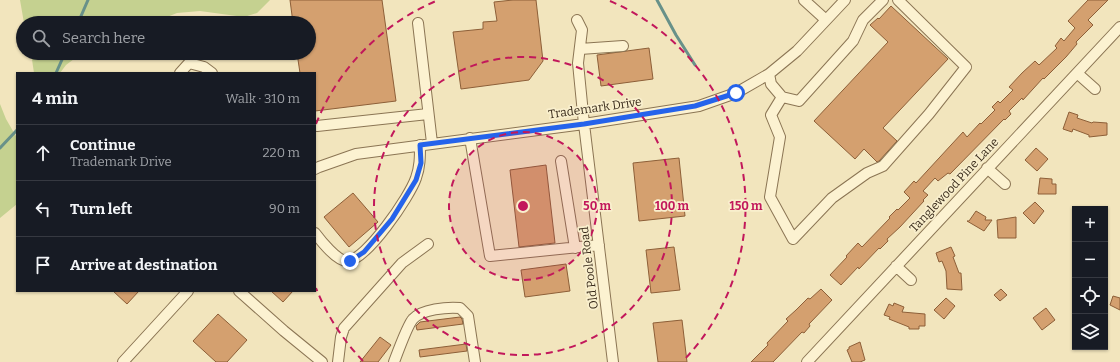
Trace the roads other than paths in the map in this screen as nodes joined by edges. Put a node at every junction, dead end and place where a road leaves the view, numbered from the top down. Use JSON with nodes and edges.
{"nodes":[{"id":1,"x":804,"y":0,"type":"edge"},
{"id":2,"x":845,"y":0,"type":"edge"},
{"id":3,"x":883,"y":0,"type":"edge"},
{"id":4,"x":898,"y":0,"type":"edge"},
{"id":5,"x":577,"y":20,"type":"dead end"},
{"id":6,"x":826,"y":20,"type":"junction"},
{"id":7,"x":418,"y":23,"type":"dead end"},
{"id":8,"x":1120,"y":26,"type":"edge"},
{"id":9,"x":623,"y":46,"type":"dead end"},
{"id":10,"x":580,"y":49,"type":"junction"},
{"id":11,"x":181,"y":72,"type":"edge"},
{"id":12,"x":211,"y":72,"type":"edge"},
{"id":13,"x":1077,"y":72,"type":"junction"},
{"id":14,"x":769,"y":74,"type":"junction"},
{"id":15,"x":1095,"y":89,"type":"dead end"},
{"id":16,"x":782,"y":96,"type":"junction"},
{"id":17,"x":428,"y":114,"type":"junction"},
{"id":18,"x":584,"y":124,"type":"junction"},
{"id":19,"x":317,"y":126,"type":"dead end"},
{"id":20,"x":470,"y":138,"type":"junction"},
{"id":21,"x":432,"y":143,"type":"junction"},
{"id":22,"x":420,"y":145,"type":"junction"},
{"id":23,"x":561,"y":161,"type":"dead end"},
{"id":24,"x":316,"y":168,"type":"edge"},
{"id":25,"x":987,"y":168,"type":"junction"},
{"id":26,"x":1005,"y":184,"type":"dead end"},
{"id":27,"x":316,"y":234,"type":"edge"},
{"id":28,"x":428,"y":244,"type":"dead end"},
{"id":29,"x":599,"y":245,"type":"junction"},
{"id":30,"x":575,"y":248,"type":"junction"},
{"id":31,"x":896,"y":266,"type":"junction"},
{"id":32,"x":912,"y":280,"type":"dead end"},
{"id":33,"x":187,"y":292,"type":"edge"},
{"id":34,"x":240,"y":292,"type":"edge"},
{"id":35,"x":319,"y":361,"type":"edge"},
{"id":36,"x":123,"y":362,"type":"edge"},
{"id":37,"x":338,"y":362,"type":"edge"},
{"id":38,"x":394,"y":362,"type":"edge"},
{"id":39,"x":475,"y":362,"type":"edge"},
{"id":40,"x":613,"y":362,"type":"edge"},
{"id":41,"x":807,"y":362,"type":"edge"}],
"edges":[{"from":1,"to":6,"type":"street"},
{"from":2,"to":6,"type":"street","name":"Trademark Drive"},
{"from":3,"to":16,"type":"street"},
{"from":4,"to":16,"type":"street"},
{"from":5,"to":10,"type":"street","name":"Old Poole Road"},
{"from":6,"to":14,"type":"street","name":"Trademark Drive"},
{"from":7,"to":17,"type":"street"},
{"from":8,"to":13,"type":"street","name":"Tanglewood Pine Lane"},
{"from":9,"to":10,"type":"street"},
{"from":10,"to":18,"type":"street","name":"Old Poole Road"},
{"from":11,"to":12,"type":"street"},
{"from":13,"to":15,"type":"street"},
{"from":13,"to":25,"type":"street","name":"Tanglewood Pine Lane"},
{"from":14,"to":16,"type":"street"},
{"from":14,"to":18,"type":"street","name":"Trademark Drive"},
{"from":17,"to":19,"type":"street"},
{"from":17,"to":21,"type":"street"},
{"from":18,"to":20,"type":"street","name":"Trademark Drive"},
{"from":18,"to":29,"type":"street","name":"Old Poole Road"},
{"from":20,"to":21,"type":"street","name":"Trademark Drive"},
{"from":20,"to":30,"type":"street"},
{"from":21,"to":22,"type":"street","name":"Trademark Drive"},
{"from":22,"to":24,"type":"street","name":"Trademark Drive"},
{"from":22,"to":27,"type":"street"},
{"from":23,"to":30,"type":"street"},
{"from":25,"to":26,"type":"street"},
{"from":25,"to":31,"type":"street","name":"Tanglewood Pine Lane"},
{"from":28,"to":37,"type":"street"},
{"from":29,"to":30,"type":"street"},
{"from":29,"to":40,"type":"street","name":"Old Poole Road"},
{"from":31,"to":32,"type":"street"},
{"from":31,"to":41,"type":"street","name":"Tanglewood Pine Lane"},
{"from":33,"to":36,"type":"street"},
{"from":34,"to":35,"type":"street"},
{"from":38,"to":39,"type":"street"}]}
